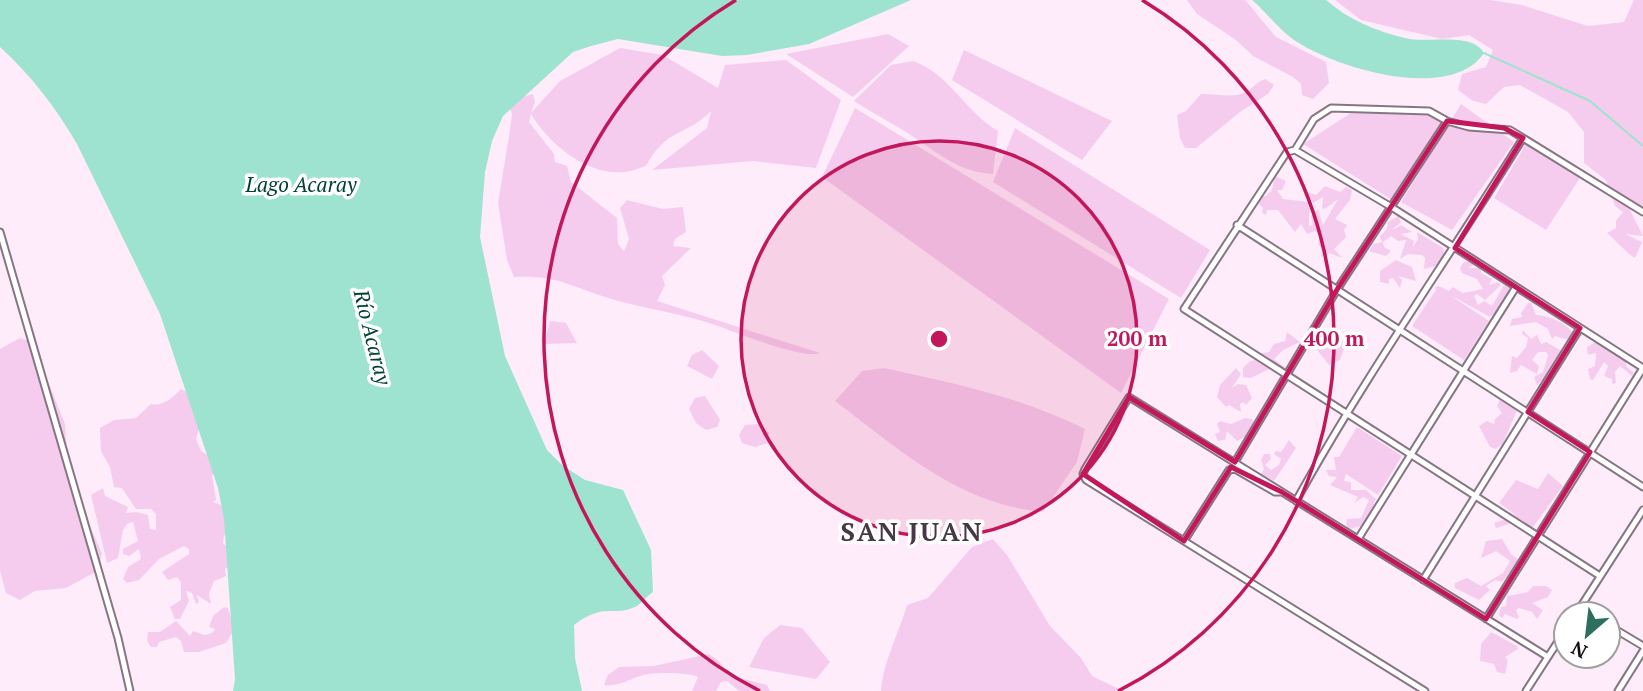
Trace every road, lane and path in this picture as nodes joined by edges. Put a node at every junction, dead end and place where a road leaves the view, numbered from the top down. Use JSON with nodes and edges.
{"nodes":[{"id":1,"x":1447,"y":121,"type":"junction"},
{"id":2,"x":1523,"y":138,"type":"junction"},
{"id":3,"x":1295,"y":150,"type":"junction"},
{"id":4,"x":1393,"y":208,"type":"junction"},
{"id":5,"x":1643,"y":212,"type":"edge"},
{"id":6,"x":1237,"y":225,"type":"junction"},
{"id":7,"x":0,"y":232,"type":"edge"},
{"id":8,"x":1455,"y":248,"type":"junction"},
{"id":9,"x":1516,"y":287,"type":"junction"},
{"id":10,"x":1338,"y":288,"type":"junction"},
{"id":11,"x":1402,"y":328,"type":"junction"},
{"id":12,"x":1580,"y":328,"type":"junction"},
{"id":13,"x":1643,"y":368,"type":"edge"},
{"id":14,"x":1462,"y":369,"type":"junction"},
{"id":15,"x":1285,"y":375,"type":"junction"},
{"id":16,"x":1528,"y":412,"type":"junction"},
{"id":17,"x":1345,"y":413,"type":"junction"},
{"id":18,"x":1590,"y":452,"type":"junction"},
{"id":19,"x":1409,"y":454,"type":"junction"},
{"id":20,"x":1235,"y":462,"type":"junction"},
{"id":21,"x":1643,"y":487,"type":"edge"},
{"id":22,"x":1282,"y":492,"type":"junction"},
{"id":23,"x":1475,"y":496,"type":"junction"},
{"id":24,"x":1296,"y":501,"type":"junction"},
{"id":25,"x":1643,"y":510,"type":"edge"},
{"id":26,"x":1537,"y":536,"type":"junction"},
{"id":27,"x":1358,"y":539,"type":"junction"},
{"id":28,"x":1184,"y":541,"type":"junction"},
{"id":29,"x":1600,"y":576,"type":"junction"},
{"id":30,"x":1423,"y":580,"type":"junction"},
{"id":31,"x":1585,"y":600,"type":"edge"},
{"id":32,"x":1486,"y":619,"type":"junction"},
{"id":33,"x":1622,"y":635,"type":"edge"},
{"id":34,"x":1643,"y":649,"type":"edge"},
{"id":35,"x":1552,"y":651,"type":"edge"},
{"id":36,"x":1548,"y":657,"type":"junction"},
{"id":37,"x":130,"y":691,"type":"edge"},
{"id":38,"x":1424,"y":691,"type":"edge"},
{"id":39,"x":1526,"y":691,"type":"edge"},
{"id":40,"x":1618,"y":691,"type":"edge"}],
"edges":[{"from":1,"to":2,"type":"street"},
{"from":1,"to":3,"type":"street"},
{"from":1,"to":4,"type":"street"},
{"from":2,"to":5,"type":"street"},
{"from":2,"to":8,"type":"street"},
{"from":3,"to":4,"type":"street"},
{"from":3,"to":6,"type":"street"},
{"from":4,"to":8,"type":"street"},
{"from":4,"to":10,"type":"street"},
{"from":6,"to":10,"type":"street"},
{"from":6,"to":15,"type":"street"},
{"from":7,"to":37,"type":"street"},
{"from":8,"to":9,"type":"street"},
{"from":8,"to":11,"type":"street"},
{"from":9,"to":12,"type":"street"},
{"from":9,"to":14,"type":"street"},
{"from":10,"to":11,"type":"street"},
{"from":10,"to":15,"type":"street"},
{"from":11,"to":14,"type":"street"},
{"from":11,"to":17,"type":"street"},
{"from":12,"to":13,"type":"street"},
{"from":12,"to":16,"type":"street"},
{"from":13,"to":18,"type":"street"},
{"from":14,"to":16,"type":"street"},
{"from":14,"to":19,"type":"street"},
{"from":15,"to":17,"type":"street"},
{"from":15,"to":20,"type":"street"},
{"from":16,"to":18,"type":"street"},
{"from":16,"to":23,"type":"street"},
{"from":17,"to":19,"type":"street"},
{"from":17,"to":24,"type":"street"},
{"from":18,"to":21,"type":"street"},
{"from":18,"to":26,"type":"street"},
{"from":19,"to":23,"type":"street"},
{"from":19,"to":27,"type":"street"},
{"from":20,"to":22,"type":"street"},
{"from":20,"to":28,"type":"street"},
{"from":22,"to":24,"type":"street"},
{"from":22,"to":28,"type":"street"},
{"from":23,"to":26,"type":"street"},
{"from":23,"to":30,"type":"street"},
{"from":24,"to":27,"type":"street"},
{"from":25,"to":29,"type":"street"},
{"from":26,"to":29,"type":"street"},
{"from":26,"to":32,"type":"street"},
{"from":27,"to":30,"type":"street"},
{"from":28,"to":38,"type":"street"},
{"from":29,"to":31,"type":"street"},
{"from":30,"to":32,"type":"street"},
{"from":32,"to":36,"type":"street"},
{"from":33,"to":34,"type":"street"},
{"from":34,"to":40,"type":"street"},
{"from":35,"to":36,"type":"street"},
{"from":36,"to":39,"type":"street"}]}
